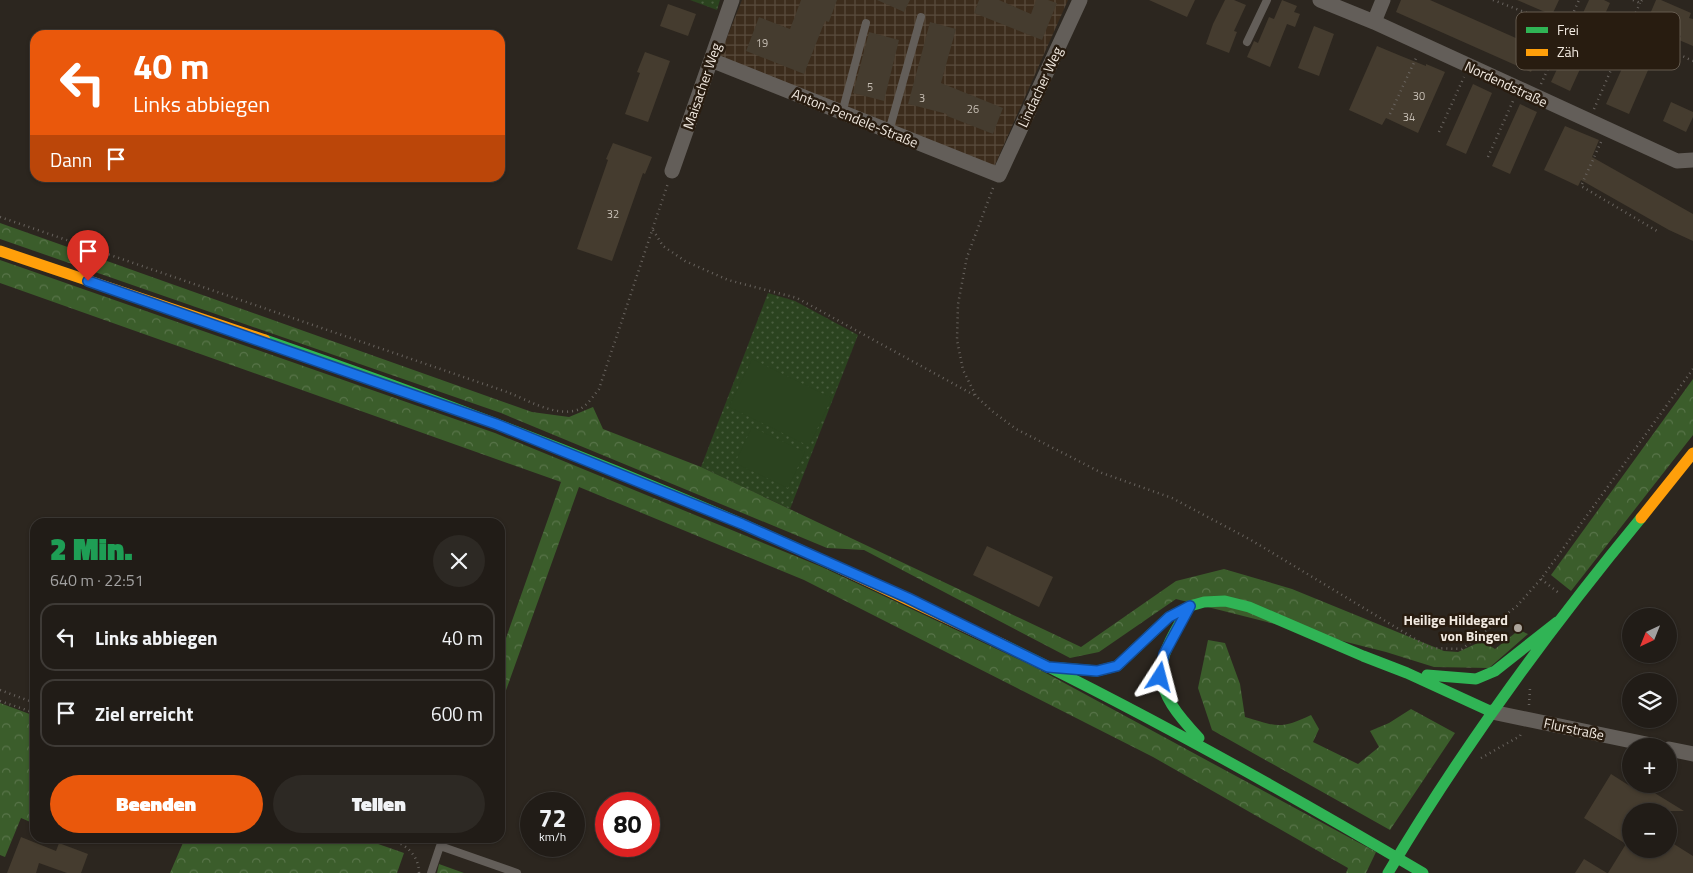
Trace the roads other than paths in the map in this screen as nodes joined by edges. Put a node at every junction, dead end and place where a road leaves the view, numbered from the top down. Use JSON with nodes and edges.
{"nodes":[{"id":1,"x":732,"y":0,"type":"edge"},
{"id":2,"x":1080,"y":0,"type":"edge"},
{"id":3,"x":1267,"y":0,"type":"edge"},
{"id":4,"x":1320,"y":0,"type":"edge"},
{"id":5,"x":1383,"y":0,"type":"edge"},
{"id":6,"x":921,"y":17,"type":"dead end"},
{"id":7,"x":1374,"y":22,"type":"junction"},
{"id":8,"x":866,"y":23,"type":"dead end"},
{"id":9,"x":1247,"y":42,"type":"dead end"},
{"id":10,"x":711,"y":60,"type":"junction"},
{"id":11,"x":842,"y":112,"type":"junction"},
{"id":12,"x":890,"y":131,"type":"junction"},
{"id":13,"x":1693,"y":160,"type":"edge"},
{"id":14,"x":672,"y":171,"type":"road end"},
{"id":15,"x":999,"y":175,"type":"joint"},
{"id":16,"x":0,"y":252,"type":"edge"},
{"id":17,"x":1693,"y":453,"type":"edge"},
{"id":18,"x":1190,"y":606,"type":"junction"},
{"id":19,"x":1557,"y":622,"type":"junction"},
{"id":20,"x":1048,"y":667,"type":"junction"},
{"id":21,"x":1407,"y":673,"type":"junction"},
{"id":22,"x":1492,"y":712,"type":"junction"},
{"id":23,"x":1622,"y":739,"type":"edge"},
{"id":24,"x":1212,"y":751,"type":"junction"},
{"id":25,"x":1677,"y":751,"type":"edge"},
{"id":26,"x":1693,"y":754,"type":"edge"},
{"id":27,"x":431,"y":873,"type":"edge"},
{"id":28,"x":517,"y":873,"type":"edge"},
{"id":29,"x":1388,"y":873,"type":"edge"},
{"id":30,"x":1423,"y":873,"type":"edge"}],
"edges":[{"from":1,"to":10,"type":"street","name":"Maisacher Weg"},
{"from":2,"to":15,"type":"street","name":"Lindacher Weg"},
{"from":3,"to":9,"type":"lane"},
{"from":4,"to":7,"type":"street","name":"Nordendstraße"},
{"from":5,"to":7,"type":"street"},
{"from":6,"to":12,"type":"lane"},
{"from":7,"to":13,"type":"street","name":"Nordendstraße"},
{"from":8,"to":11,"type":"lane"},
{"from":10,"to":11,"type":"street","name":"Anton-Pendele-Straße"},
{"from":10,"to":14,"type":"street","name":"Maisacher Weg"},
{"from":11,"to":12,"type":"street","name":"Anton-Pendele-Straße"},
{"from":12,"to":15,"type":"street","name":"Anton-Pendele-Straße"},
{"from":16,"to":20,"type":"main road"},
{"from":17,"to":19,"type":"main road"},
{"from":18,"to":20,"type":"main road"},
{"from":18,"to":21,"type":"main road"},
{"from":18,"to":24,"type":"main road"},
{"from":19,"to":21,"type":"main road"},
{"from":19,"to":22,"type":"main road"},
{"from":20,"to":24,"type":"main road"},
{"from":21,"to":22,"type":"main road"},
{"from":22,"to":23,"type":"street","name":"Flurstraße"},
{"from":22,"to":29,"type":"main road"},
{"from":24,"to":30,"type":"main road"},
{"from":25,"to":26,"type":"street"},
{"from":27,"to":28,"type":"lane"}]}
